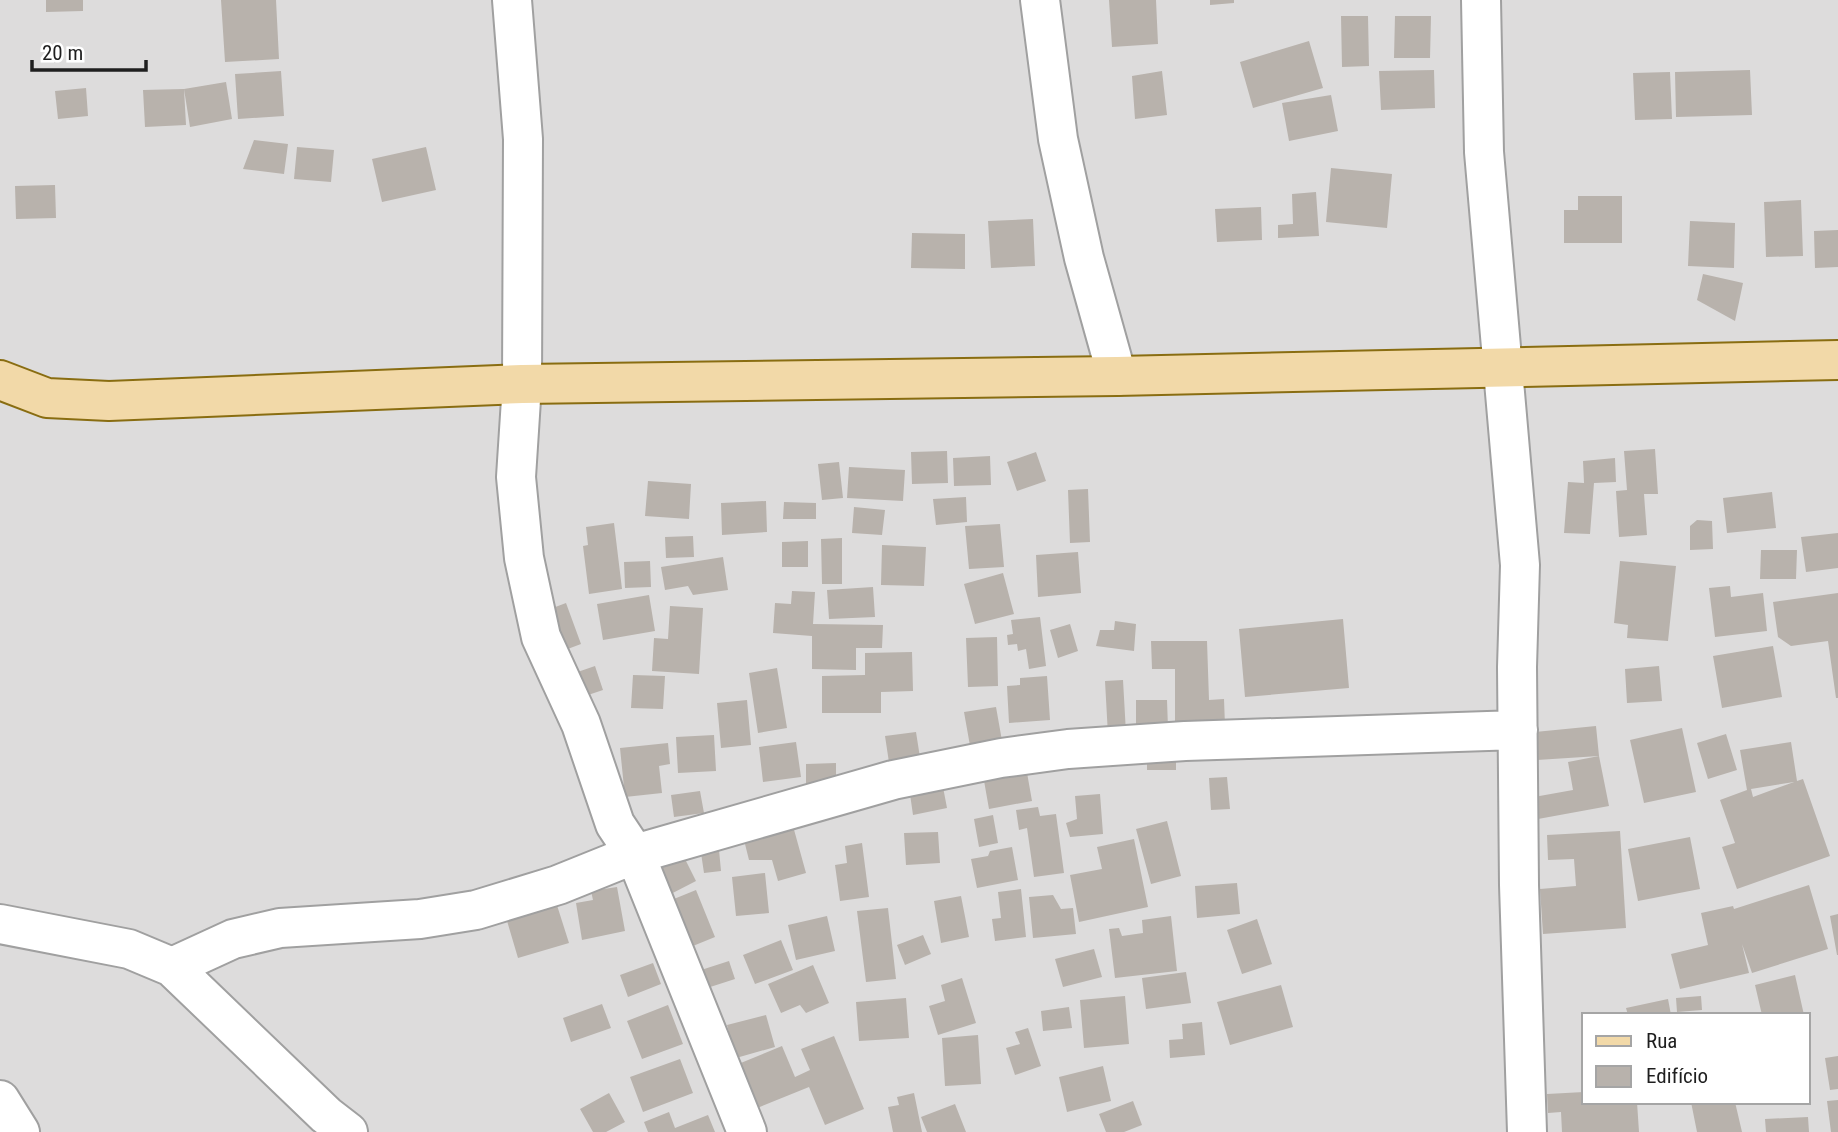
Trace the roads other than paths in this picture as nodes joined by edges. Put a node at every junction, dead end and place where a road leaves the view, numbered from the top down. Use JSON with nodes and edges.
{"nodes":[{"id":1,"x":512,"y":0,"type":"edge"},
{"id":2,"x":1040,"y":0,"type":"edge"},
{"id":3,"x":1481,"y":0,"type":"edge"},
{"id":4,"x":1838,"y":360,"type":"edge"},
{"id":5,"x":1503,"y":369,"type":"junction"},
{"id":6,"x":1117,"y":376,"type":"junction"},
{"id":7,"x":0,"y":380,"type":"edge"},
{"id":8,"x":522,"y":384,"type":"junction"},
{"id":9,"x":1518,"y":730,"type":"junction"},
{"id":10,"x":635,"y":854,"type":"junction"},
{"id":11,"x":0,"y":924,"type":"edge"},
{"id":12,"x":172,"y":967,"type":"junction"},
{"id":13,"x":0,"y":1100,"type":"edge"},
{"id":14,"x":20,"y":1132,"type":"edge"},
{"id":15,"x":348,"y":1132,"type":"edge"},
{"id":16,"x":747,"y":1132,"type":"edge"},
{"id":17,"x":1527,"y":1132,"type":"edge"}],
"edges":[{"from":1,"to":8,"type":"street"},
{"from":2,"to":6,"type":"street"},
{"from":3,"to":5,"type":"street"},
{"from":4,"to":5,"type":"main road"},
{"from":5,"to":6,"type":"main road"},
{"from":5,"to":9,"type":"street"},
{"from":6,"to":8,"type":"main road"},
{"from":7,"to":8,"type":"main road"},
{"from":8,"to":10,"type":"street"},
{"from":9,"to":10,"type":"street"},
{"from":9,"to":17,"type":"street"},
{"from":10,"to":12,"type":"street"},
{"from":10,"to":16,"type":"street"},
{"from":11,"to":12,"type":"street"},
{"from":12,"to":15,"type":"street"},
{"from":13,"to":14,"type":"street"}]}
